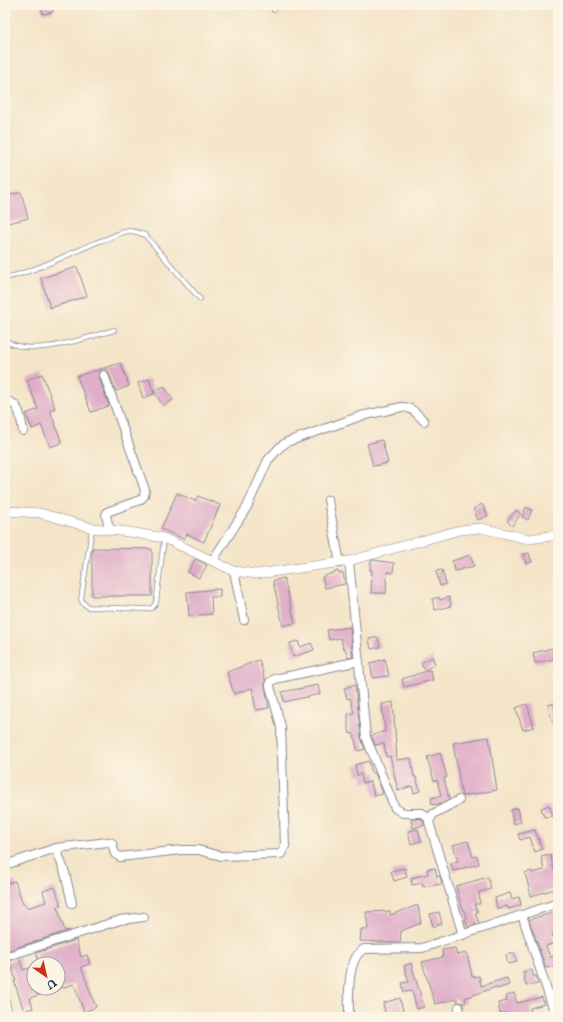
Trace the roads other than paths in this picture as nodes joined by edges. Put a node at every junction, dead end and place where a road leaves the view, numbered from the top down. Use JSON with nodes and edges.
{"nodes":[{"id":1,"x":5,"y":278,"type":"edge"},
{"id":2,"x":200,"y":299,"type":"dead end"},
{"id":3,"x":114,"y":330,"type":"dead end"},
{"id":4,"x":5,"y":340,"type":"edge"},
{"id":5,"x":104,"y":375,"type":"dead end"},
{"id":6,"x":5,"y":402,"type":"edge"},
{"id":7,"x":424,"y":421,"type":"dead end"},
{"id":8,"x":23,"y":431,"type":"dead end"},
{"id":9,"x":328,"y":500,"type":"dead end"},
{"id":10,"x":5,"y":511,"type":"edge"},
{"id":11,"x":92,"y":528,"type":"junction"},
{"id":12,"x":110,"y":530,"type":"junction"},
{"id":13,"x":558,"y":535,"type":"edge"},
{"id":14,"x":164,"y":538,"type":"junction"},
{"id":15,"x":212,"y":560,"type":"junction"},
{"id":16,"x":349,"y":561,"type":"junction"},
{"id":17,"x":340,"y":563,"type":"junction"},
{"id":18,"x":234,"y":571,"type":"junction"},
{"id":19,"x":244,"y":620,"type":"dead end"},
{"id":20,"x":359,"y":661,"type":"junction"},
{"id":21,"x":459,"y":800,"type":"dead end"},
{"id":22,"x":429,"y":819,"type":"junction"},
{"id":23,"x":56,"y":848,"type":"junction"},
{"id":24,"x":5,"y":865,"type":"edge"},
{"id":25,"x":72,"y":903,"type":"dead end"},
{"id":26,"x":558,"y":903,"type":"edge"},
{"id":27,"x":522,"y":915,"type":"junction"},
{"id":28,"x":144,"y":917,"type":"dead end"},
{"id":29,"x":464,"y":935,"type":"junction"},
{"id":30,"x":5,"y":957,"type":"edge"},
{"id":31,"x":5,"y":994,"type":"edge"},
{"id":32,"x":459,"y":1007,"type":"dead end"},
{"id":33,"x":9,"y":1010,"type":"dead end"},
{"id":34,"x":349,"y":1017,"type":"edge"},
{"id":35,"x":460,"y":1017,"type":"edge"},
{"id":36,"x":556,"y":1017,"type":"edge"}],
"edges":[{"from":1,"to":2,"type":"lane"},
{"from":3,"to":4,"type":"lane"},
{"from":5,"to":12,"type":"street"},
{"from":6,"to":8,"type":"street"},
{"from":7,"to":15,"type":"street"},
{"from":9,"to":17,"type":"street"},
{"from":10,"to":11,"type":"street"},
{"from":11,"to":12,"type":"street"},
{"from":11,"to":14,"type":"lane"},
{"from":12,"to":14,"type":"street"},
{"from":13,"to":16,"type":"street"},
{"from":14,"to":15,"type":"street"},
{"from":15,"to":18,"type":"street"},
{"from":16,"to":17,"type":"street"},
{"from":16,"to":20,"type":"street"},
{"from":17,"to":18,"type":"street"},
{"from":18,"to":19,"type":"street"},
{"from":20,"to":22,"type":"street"},
{"from":20,"to":23,"type":"street"},
{"from":21,"to":22,"type":"street"},
{"from":22,"to":29,"type":"street"},
{"from":23,"to":24,"type":"street"},
{"from":23,"to":25,"type":"street"},
{"from":26,"to":27,"type":"street"},
{"from":27,"to":29,"type":"street"},
{"from":27,"to":36,"type":"street"},
{"from":28,"to":30,"type":"street"},
{"from":29,"to":34,"type":"street"},
{"from":31,"to":33,"type":"lane"},
{"from":32,"to":35,"type":"street"}]}
